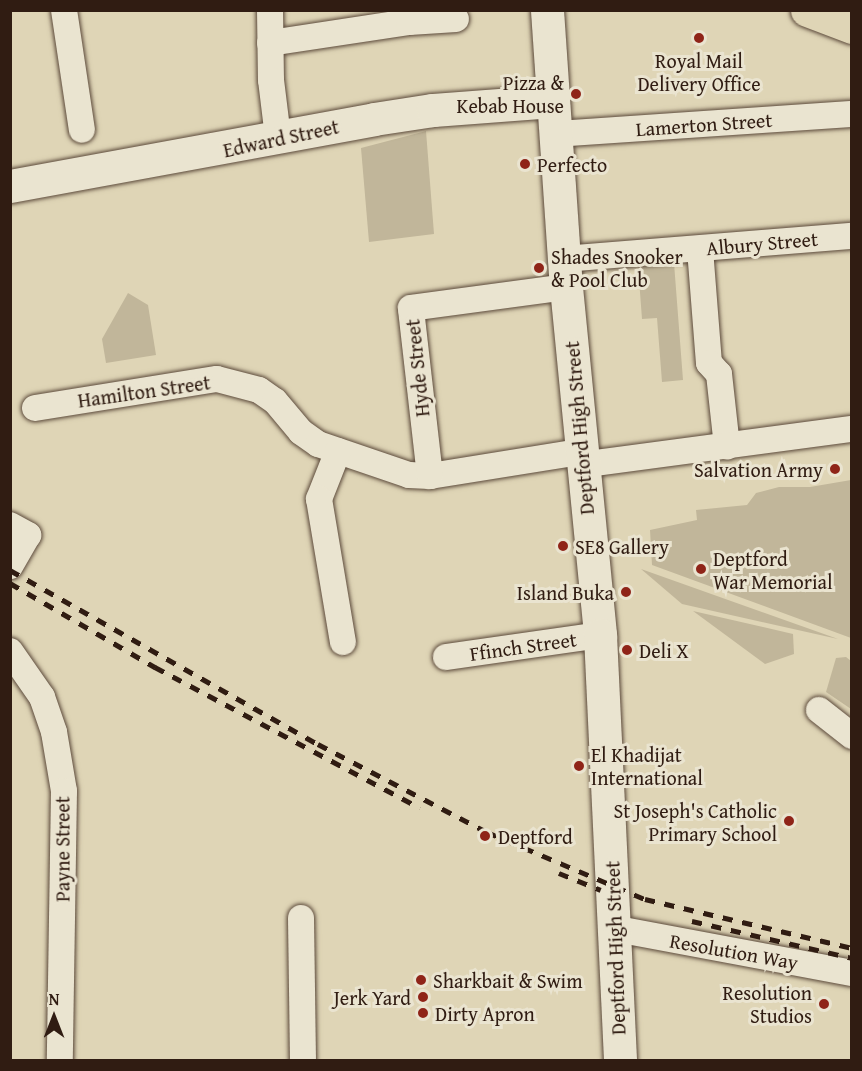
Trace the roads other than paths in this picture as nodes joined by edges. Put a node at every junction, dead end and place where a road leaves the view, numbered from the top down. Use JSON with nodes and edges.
{"nodes":[{"id":1,"x":64,"y":10,"type":"edge"},
{"id":2,"x":270,"y":10,"type":"edge"},
{"id":3,"x":547,"y":10,"type":"edge"},
{"id":4,"x":807,"y":10,"type":"edge"},
{"id":5,"x":456,"y":19,"type":"dead end"},
{"id":6,"x":852,"y":27,"type":"edge"},
{"id":7,"x":270,"y":43,"type":"junction"},
{"id":8,"x":553,"y":101,"type":"junction"},
{"id":9,"x":852,"y":114,"type":"edge"},
{"id":10,"x":82,"y":130,"type":"dead end"},
{"id":11,"x":556,"y":134,"type":"junction"},
{"id":12,"x":278,"y":137,"type":"junction"},
{"id":13,"x":10,"y":186,"type":"edge"},
{"id":14,"x":852,"y":236,"type":"edge"},
{"id":15,"x":700,"y":249,"type":"junction"},
{"id":16,"x":565,"y":273,"type":"junction"},
{"id":17,"x":35,"y":408,"type":"dead end"},
{"id":18,"x":852,"y":429,"type":"edge"},
{"id":19,"x":727,"y":447,"type":"junction"},
{"id":20,"x":338,"y":452,"type":"junction"},
{"id":21,"x":581,"y":458,"type":"junction"},
{"id":22,"x":429,"y":476,"type":"junction"},
{"id":23,"x":19,"y":530,"type":"edge"},
{"id":24,"x":10,"y":566,"type":"edge"},
{"id":25,"x":600,"y":635,"type":"junction"},
{"id":26,"x":343,"y":642,"type":"dead end"},
{"id":27,"x":10,"y":651,"type":"edge"},
{"id":28,"x":446,"y":657,"type":"dead end"},
{"id":29,"x":819,"y":710,"type":"dead end"},
{"id":30,"x":852,"y":736,"type":"edge"},
{"id":31,"x":301,"y":918,"type":"dead end"},
{"id":32,"x":617,"y":929,"type":"junction"},
{"id":33,"x":852,"y":973,"type":"edge"},
{"id":34,"x":60,"y":1060,"type":"edge"},
{"id":35,"x":303,"y":1060,"type":"edge"},
{"id":36,"x":620,"y":1060,"type":"edge"}],
"edges":[{"from":1,"to":10,"type":"street"},
{"from":2,"to":7,"type":"street"},
{"from":3,"to":8,"type":"street","name":"Deptford High Street"},
{"from":4,"to":6,"type":"main road"},
{"from":5,"to":7,"type":"street"},
{"from":7,"to":12,"type":"street"},
{"from":8,"to":11,"type":"street","name":"Deptford High Street"},
{"from":8,"to":12,"type":"street","name":"Edward Street"},
{"from":9,"to":11,"type":"street","name":"Lamerton Street"},
{"from":11,"to":16,"type":"street","name":"Deptford High Street"},
{"from":12,"to":13,"type":"street","name":"Edward Street"},
{"from":14,"to":15,"type":"street","name":"Albury Street"},
{"from":15,"to":16,"type":"street","name":"Albury Street"},
{"from":15,"to":19,"type":"street"},
{"from":16,"to":21,"type":"street","name":"Deptford High Street"},
{"from":16,"to":22,"type":"street","name":"Hyde Street"},
{"from":17,"to":20,"type":"street","name":"Hamilton Street"},
{"from":18,"to":19,"type":"street","name":"Hamilton Street"},
{"from":19,"to":21,"type":"street","name":"Hamilton Street"},
{"from":20,"to":22,"type":"street","name":"Hamilton Street"},
{"from":20,"to":26,"type":"street"},
{"from":21,"to":22,"type":"street","name":"Hamilton Street"},
{"from":21,"to":25,"type":"street","name":"Deptford High Street"},
{"from":23,"to":24,"type":"street"},
{"from":25,"to":28,"type":"street","name":"Ffinch Street"},
{"from":25,"to":32,"type":"street","name":"Deptford High Street"},
{"from":27,"to":34,"type":"street","name":"Payne Street"},
{"from":29,"to":30,"type":"street"},
{"from":31,"to":35,"type":"street"},
{"from":32,"to":33,"type":"street","name":"Resolution Way"},
{"from":32,"to":36,"type":"street","name":"Deptford High Street"}]}
